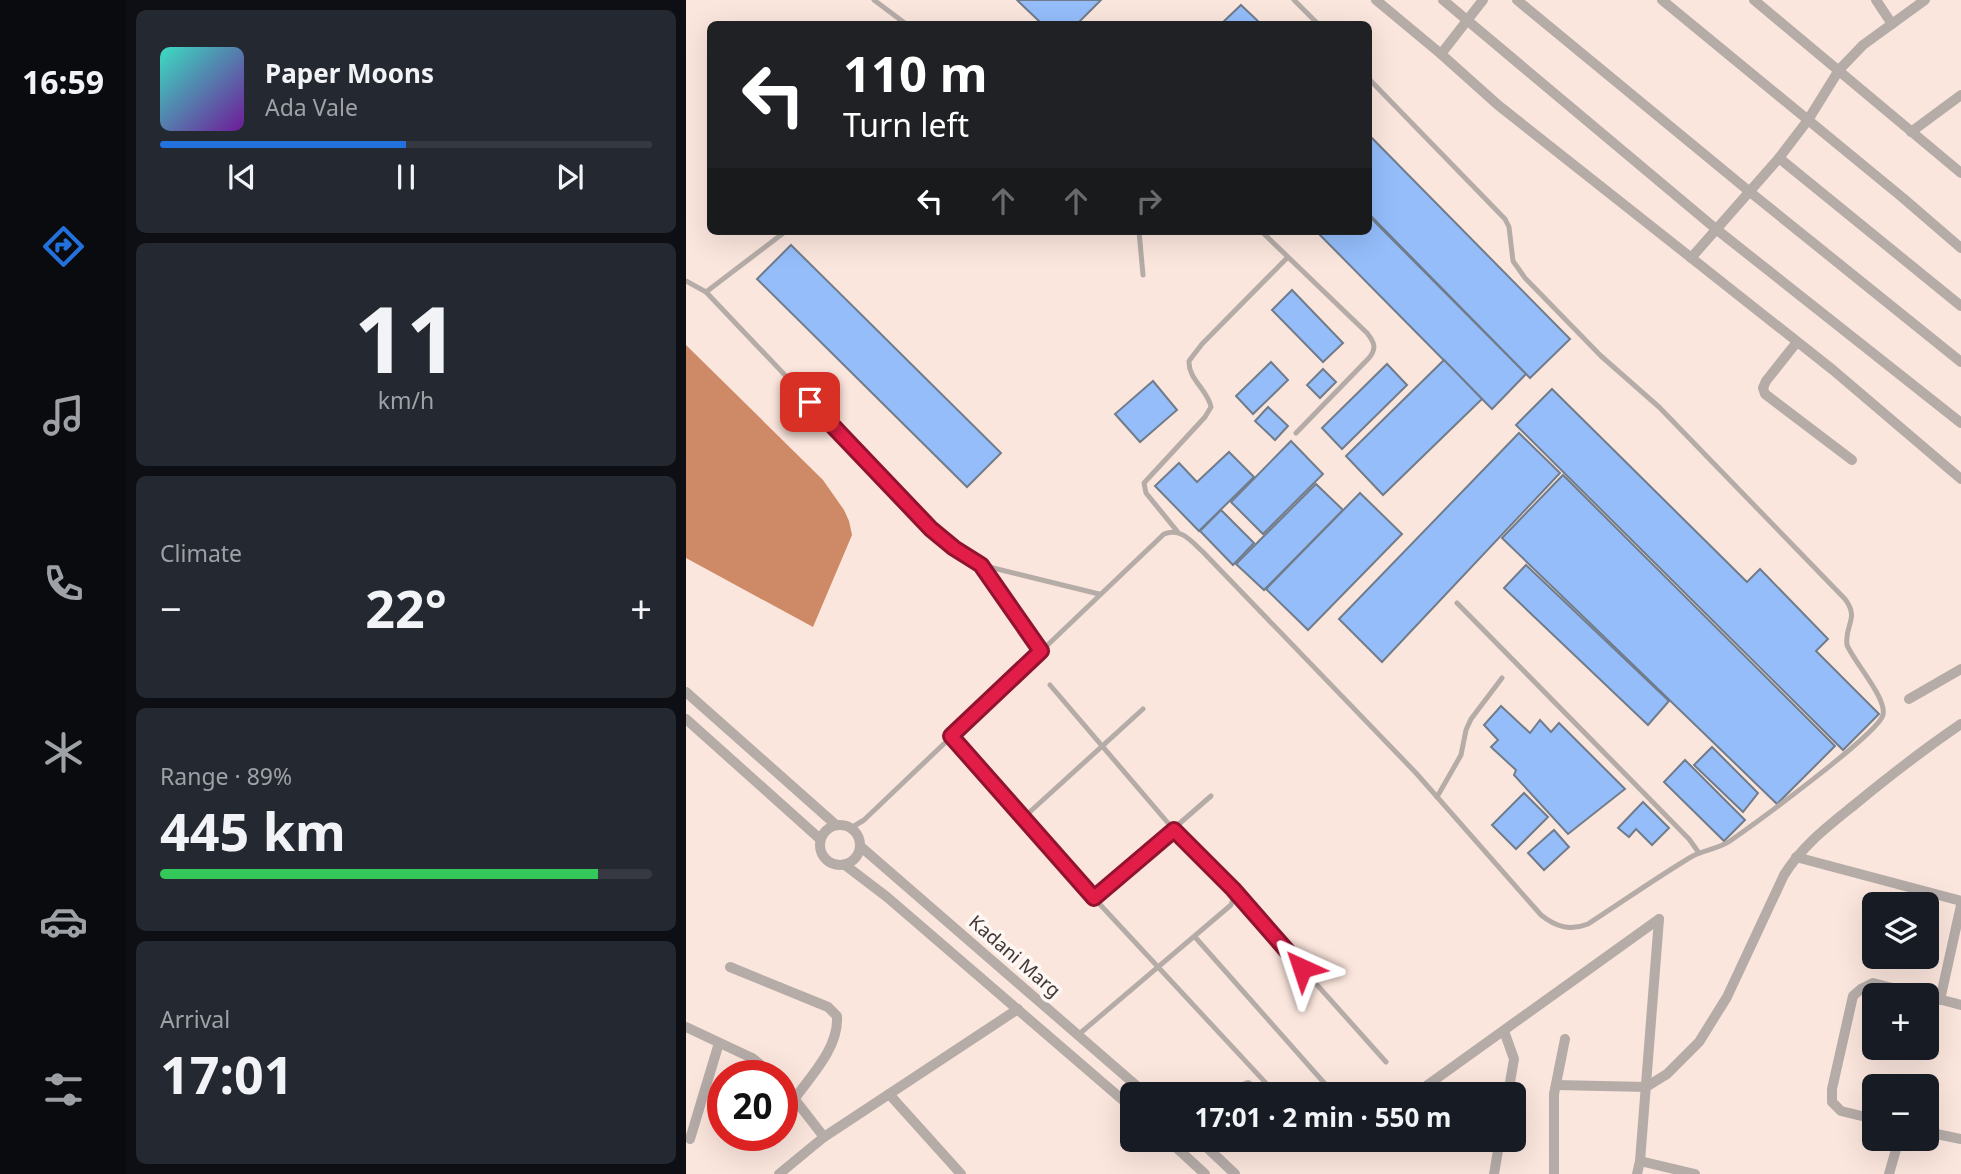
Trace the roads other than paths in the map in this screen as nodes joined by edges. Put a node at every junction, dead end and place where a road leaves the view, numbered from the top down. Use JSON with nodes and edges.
{"nodes":[{"id":1,"x":874,"y":0,"type":"edge"},
{"id":2,"x":1294,"y":0,"type":"edge"},
{"id":3,"x":1376,"y":0,"type":"edge"},
{"id":4,"x":1443,"y":0,"type":"edge"},
{"id":5,"x":1483,"y":0,"type":"edge"},
{"id":6,"x":1517,"y":0,"type":"edge"},
{"id":7,"x":1662,"y":0,"type":"edge"},
{"id":8,"x":1754,"y":0,"type":"edge"},
{"id":9,"x":1876,"y":0,"type":"edge"},
{"id":10,"x":1925,"y":0,"type":"edge"},
{"id":11,"x":1468,"y":20,"type":"junction"},
{"id":12,"x":902,"y":21,"type":"edge"},
{"id":13,"x":1315,"y":21,"type":"edge"},
{"id":14,"x":1892,"y":24,"type":"junction"},
{"id":15,"x":1441,"y":54,"type":"junction"},
{"id":16,"x":1839,"y":70,"type":"junction"},
{"id":17,"x":1372,"y":82,"type":"edge"},
{"id":18,"x":1961,"y":95,"type":"edge"},
{"id":19,"x":1808,"y":120,"type":"junction"},
{"id":20,"x":1911,"y":132,"type":"junction"},
{"id":21,"x":1779,"y":158,"type":"junction"},
{"id":22,"x":1961,"y":173,"type":"edge"},
{"id":23,"x":1750,"y":192,"type":"junction"},
{"id":24,"x":1716,"y":229,"type":"junction"},
{"id":25,"x":781,"y":235,"type":"edge"},
{"id":26,"x":1139,"y":235,"type":"edge"},
{"id":27,"x":1265,"y":235,"type":"edge"},
{"id":28,"x":1961,"y":248,"type":"edge"},
{"id":29,"x":1287,"y":258,"type":"junction"},
{"id":30,"x":1691,"y":258,"type":"junction"},
{"id":31,"x":1143,"y":275,"type":"dead end"},
{"id":32,"x":686,"y":281,"type":"edge"},
{"id":33,"x":706,"y":292,"type":"junction"},
{"id":34,"x":1961,"y":306,"type":"edge"},
{"id":35,"x":1797,"y":342,"type":"junction"},
{"id":36,"x":1961,"y":362,"type":"edge"},
{"id":37,"x":1961,"y":423,"type":"edge"},
{"id":38,"x":1296,"y":433,"type":"dead end"},
{"id":39,"x":1852,"y":460,"type":"dead end"},
{"id":40,"x":1961,"y":479,"type":"edge"},
{"id":41,"x":1177,"y":531,"type":"junction"},
{"id":42,"x":981,"y":565,"type":"junction"},
{"id":43,"x":1099,"y":594,"type":"junction"},
{"id":44,"x":1457,"y":603,"type":"dead end"},
{"id":45,"x":1041,"y":651,"type":"junction"},
{"id":46,"x":1961,"y":669,"type":"edge"},
{"id":47,"x":1502,"y":678,"type":"dead end"},
{"id":48,"x":1050,"y":685,"type":"dead end"},
{"id":49,"x":686,"y":692,"type":"edge"},
{"id":50,"x":1909,"y":699,"type":"dead end"},
{"id":51,"x":1143,"y":709,"type":"dead end"},
{"id":52,"x":686,"y":719,"type":"edge"},
{"id":53,"x":1961,"y":724,"type":"edge"},
{"id":54,"x":951,"y":736,"type":"junction"},
{"id":55,"x":1100,"y":745,"type":"junction"},
{"id":56,"x":1211,"y":796,"type":"dead end"},
{"id":57,"x":1437,"y":797,"type":"junction"},
{"id":58,"x":1022,"y":819,"type":"junction"},
{"id":59,"x":836,"y":825,"type":"junction"},
{"id":60,"x":851,"y":828,"type":"junction"},
{"id":61,"x":1174,"y":830,"type":"junction"},
{"id":62,"x":820,"y":839,"type":"junction"},
{"id":63,"x":860,"y":846,"type":"junction"},
{"id":64,"x":1699,"y":853,"type":"junction"},
{"id":65,"x":1796,"y":857,"type":"junction"},
{"id":66,"x":845,"y":865,"type":"junction"},
{"id":67,"x":1236,"y":893,"type":"junction"},
{"id":68,"x":1094,"y":898,"type":"junction"},
{"id":69,"x":1961,"y":903,"type":"edge"},
{"id":70,"x":1195,"y":937,"type":"junction"},
{"id":71,"x":730,"y":967,"type":"dead end"},
{"id":72,"x":1158,"y":968,"type":"junction"},
{"id":73,"x":1862,"y":988,"type":"edge"},
{"id":74,"x":1940,"y":1000,"type":"joint"},
{"id":75,"x":1961,"y":1005,"type":"edge"},
{"id":76,"x":1018,"y":1009,"type":"junction"},
{"id":77,"x":686,"y":1027,"type":"edge"},
{"id":78,"x":1504,"y":1031,"type":"junction"},
{"id":79,"x":1077,"y":1035,"type":"junction"},
{"id":80,"x":1566,"y":1039,"type":"dead end"},
{"id":81,"x":719,"y":1042,"type":"junction"},
{"id":82,"x":755,"y":1060,"type":"edge"},
{"id":83,"x":1386,"y":1062,"type":"dead end"},
{"id":84,"x":1132,"y":1082,"type":"edge"},
{"id":85,"x":1265,"y":1082,"type":"edge"},
{"id":86,"x":1323,"y":1082,"type":"edge"},
{"id":87,"x":1432,"y":1082,"type":"edge"},
{"id":88,"x":1510,"y":1082,"type":"edge"},
{"id":89,"x":1556,"y":1085,"type":"junction"},
{"id":90,"x":1646,"y":1087,"type":"junction"},
{"id":91,"x":798,"y":1094,"type":"edge"},
{"id":92,"x":889,"y":1094,"type":"junction"},
{"id":93,"x":1120,"y":1098,"type":"edge"},
{"id":94,"x":798,"y":1102,"type":"edge"},
{"id":95,"x":1862,"y":1116,"type":"edge"},
{"id":96,"x":1939,"y":1134,"type":"edge"},
{"id":97,"x":824,"y":1138,"type":"junction"},
{"id":98,"x":690,"y":1139,"type":"dead end"},
{"id":99,"x":1961,"y":1139,"type":"edge"},
{"id":100,"x":1896,"y":1151,"type":"edge"},
{"id":101,"x":1181,"y":1152,"type":"edge"},
{"id":102,"x":1212,"y":1152,"type":"edge"},
{"id":103,"x":1498,"y":1152,"type":"edge"},
{"id":104,"x":1640,"y":1161,"type":"junction"},
{"id":105,"x":779,"y":1174,"type":"edge"},
{"id":106,"x":961,"y":1174,"type":"edge"},
{"id":107,"x":1205,"y":1174,"type":"edge"},
{"id":108,"x":1236,"y":1174,"type":"edge"},
{"id":109,"x":1494,"y":1174,"type":"edge"},
{"id":110,"x":1555,"y":1174,"type":"edge"},
{"id":111,"x":1637,"y":1174,"type":"edge"},
{"id":112,"x":1695,"y":1174,"type":"edge"},
{"id":113,"x":1889,"y":1174,"type":"edge"}],
"edges":[{"from":1,"to":12,"type":"lane"},
{"from":2,"to":13,"type":"lane"},
{"from":3,"to":15,"type":"street"},
{"from":4,"to":11,"type":"street"},
{"from":5,"to":11,"type":"street"},
{"from":6,"to":23,"type":"street"},
{"from":7,"to":19,"type":"street"},
{"from":8,"to":16,"type":"street"},
{"from":9,"to":14,"type":"street"},
{"from":10,"to":14,"type":"street"},
{"from":11,"to":15,"type":"street"},
{"from":11,"to":24,"type":"street"},
{"from":14,"to":16,"type":"street"},
{"from":15,"to":30,"type":"street"},
{"from":16,"to":19,"type":"street"},
{"from":16,"to":20,"type":"street"},
{"from":17,"to":64,"type":"lane"},
{"from":18,"to":20,"type":"street"},
{"from":19,"to":21,"type":"street"},
{"from":19,"to":28,"type":"street"},
{"from":20,"to":22,"type":"street"},
{"from":21,"to":23,"type":"street"},
{"from":21,"to":34,"type":"street"},
{"from":23,"to":24,"type":"street"},
{"from":23,"to":36,"type":"street"},
{"from":24,"to":30,"type":"street"},
{"from":24,"to":37,"type":"street"},
{"from":25,"to":33,"type":"lane"},
{"from":26,"to":31,"type":"lane"},
{"from":27,"to":29,"type":"lane"},
{"from":29,"to":38,"type":"lane"},
{"from":29,"to":41,"type":"lane"},
{"from":30,"to":35,"type":"street"},
{"from":32,"to":33,"type":"lane"},
{"from":33,"to":42,"type":"lane"},
{"from":35,"to":39,"type":"street"},
{"from":35,"to":40,"type":"street"},
{"from":41,"to":43,"type":"lane"},
{"from":41,"to":57,"type":"lane"},
{"from":42,"to":43,"type":"lane"},
{"from":42,"to":45,"type":"lane"},
{"from":43,"to":45,"type":"lane"},
{"from":44,"to":64,"type":"lane"},
{"from":45,"to":54,"type":"lane"},
{"from":46,"to":50,"type":"street"},
{"from":47,"to":57,"type":"lane"},
{"from":48,"to":55,"type":"lane"},
{"from":49,"to":59,"type":"street"},
{"from":51,"to":55,"type":"lane"},
{"from":52,"to":62,"type":"street"},
{"from":53,"to":65,"type":"street"},
{"from":54,"to":58,"type":"lane"},
{"from":54,"to":60,"type":"lane"},
{"from":55,"to":58,"type":"lane"},
{"from":55,"to":61,"type":"lane"},
{"from":56,"to":61,"type":"lane"},
{"from":57,"to":64,"type":"lane"},
{"from":58,"to":68,"type":"lane"},
{"from":59,"to":60,"type":"street"},
{"from":59,"to":62,"type":"street"},
{"from":60,"to":63,"type":"street"},
{"from":61,"to":67,"type":"lane"},
{"from":61,"to":68,"type":"lane"},
{"from":62,"to":66,"type":"street"},
{"from":63,"to":66,"type":"street"},
{"from":63,"to":79,"type":"street","name":"Kadani Marg"},
{"from":65,"to":69,"type":"street"},
{"from":65,"to":90,"type":"street"},
{"from":66,"to":76,"type":"street","name":"Kadani Marg"},
{"from":67,"to":70,"type":"lane"},
{"from":67,"to":83,"type":"lane"},
{"from":68,"to":72,"type":"lane"},
{"from":69,"to":74,"type":"street"},
{"from":70,"to":72,"type":"lane"},
{"from":70,"to":86,"type":"lane"},
{"from":71,"to":91,"type":"street"},
{"from":72,"to":79,"type":"lane"},
{"from":72,"to":85,"type":"lane"},
{"from":73,"to":95,"type":"street"},
{"from":74,"to":75,"type":"street"},
{"from":76,"to":92,"type":"street"},
{"from":76,"to":93,"type":"street","name":"Kadani Marg"},
{"from":77,"to":81,"type":"street"},
{"from":78,"to":87,"type":"street"},
{"from":78,"to":88,"type":"street"},
{"from":78,"to":90,"type":"street"},
{"from":79,"to":84,"type":"street","name":"Kadani Marg"},
{"from":80,"to":89,"type":"street"},
{"from":81,"to":82,"type":"street"},
{"from":81,"to":98,"type":"street"},
{"from":89,"to":90,"type":"street"},
{"from":89,"to":110,"type":"street"},
{"from":90,"to":104,"type":"street"},
{"from":92,"to":97,"type":"street"},
{"from":92,"to":106,"type":"street"},
{"from":94,"to":97,"type":"street"},
{"from":96,"to":99,"type":"street"},
{"from":97,"to":105,"type":"street"},
{"from":100,"to":113,"type":"street"},
{"from":101,"to":107,"type":"street"},
{"from":102,"to":108,"type":"street"},
{"from":103,"to":109,"type":"street"},
{"from":104,"to":111,"type":"street"},
{"from":104,"to":112,"type":"street"}]}
